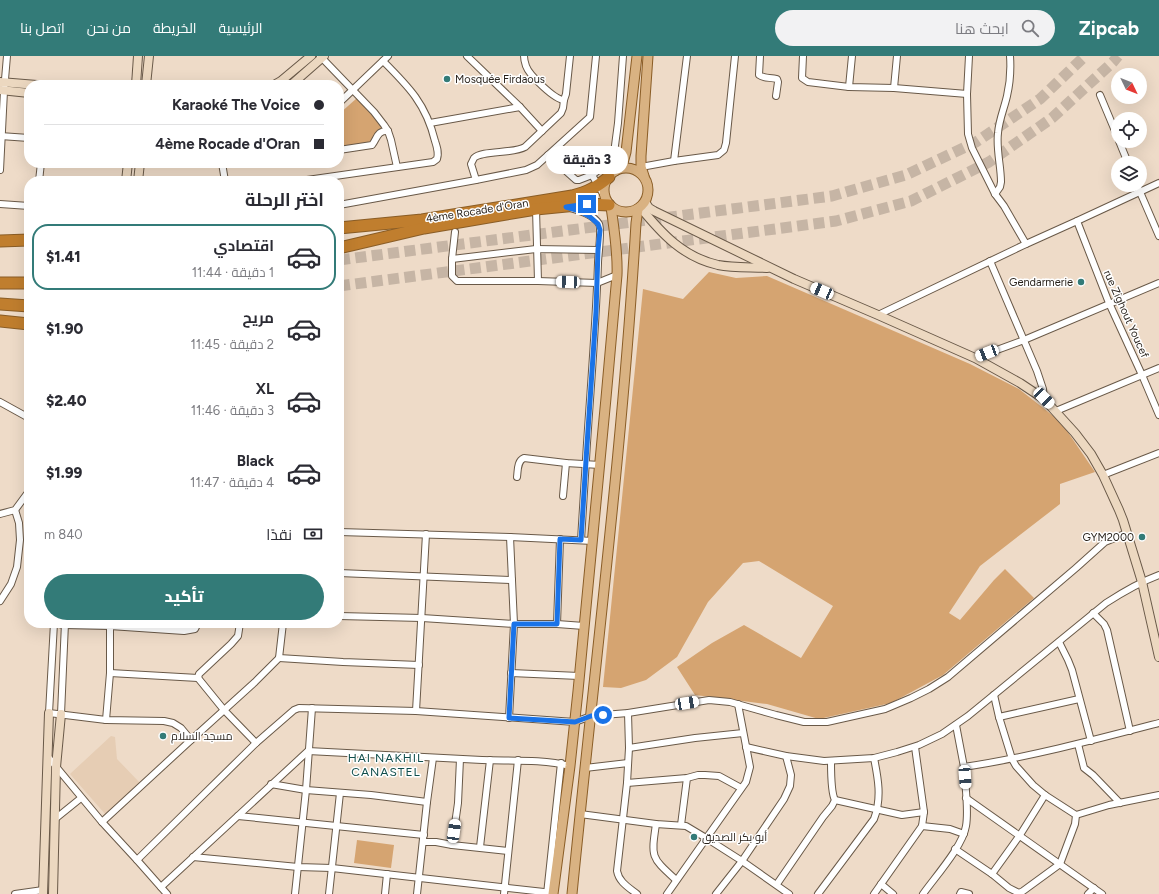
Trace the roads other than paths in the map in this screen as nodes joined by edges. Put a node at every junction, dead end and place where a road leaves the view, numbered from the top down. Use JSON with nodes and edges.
{"nodes":[{"id":1,"x":7,"y":56,"type":"edge"},
{"id":2,"x":138,"y":56,"type":"edge"},
{"id":3,"x":150,"y":56,"type":"edge"},
{"id":4,"x":311,"y":56,"type":"edge"},
{"id":5,"x":467,"y":56,"type":"edge"},
{"id":6,"x":524,"y":56,"type":"edge"},
{"id":7,"x":570,"y":56,"type":"edge"},
{"id":8,"x":596,"y":56,"type":"edge"},
{"id":9,"x":623,"y":56,"type":"edge"},
{"id":10,"x":637,"y":56,"type":"edge"},
{"id":11,"x":648,"y":56,"type":"edge"},
{"id":12,"x":687,"y":56,"type":"edge"},
{"id":13,"x":727,"y":56,"type":"edge"},
{"id":14,"x":760,"y":56,"type":"edge"},
{"id":15,"x":803,"y":56,"type":"edge"},
{"id":16,"x":852,"y":56,"type":"edge"},
{"id":17,"x":897,"y":56,"type":"edge"},
{"id":18,"x":969,"y":56,"type":"edge"},
{"id":19,"x":1010,"y":56,"type":"edge"},
{"id":20,"x":322,"y":57,"type":"edge"},
{"id":21,"x":385,"y":58,"type":"edge"},
{"id":22,"x":735,"y":58,"type":"edge"},
{"id":23,"x":136,"y":80,"type":"edge"},
{"id":24,"x":147,"y":80,"type":"edge"},
{"id":25,"x":282,"y":80,"type":"edge"},
{"id":26,"x":297,"y":80,"type":"edge"},
{"id":27,"x":344,"y":80,"type":"edge"},
{"id":28,"x":344,"y":80,"type":"edge"},
{"id":29,"x":24,"y":85,"type":"edge"},
{"id":30,"x":2,"y":86,"type":"edge"},
{"id":31,"x":849,"y":87,"type":"junction"},
{"id":32,"x":894,"y":88,"type":"junction"},
{"id":33,"x":353,"y":90,"type":"junction"},
{"id":34,"x":24,"y":92,"type":"edge"},
{"id":35,"x":967,"y":94,"type":"junction"},
{"id":36,"x":1100,"y":95,"type":"dead end"},
{"id":37,"x":776,"y":96,"type":"dead end"},
{"id":38,"x":344,"y":98,"type":"edge"},
{"id":39,"x":564,"y":100,"type":"junction"},
{"id":40,"x":520,"y":107,"type":"junction"},
{"id":41,"x":1111,"y":121,"type":"edge"},
{"id":42,"x":430,"y":123,"type":"junction"},
{"id":43,"x":388,"y":131,"type":"junction"},
{"id":44,"x":542,"y":131,"type":"junction"},
{"id":45,"x":1,"y":136,"type":"edge"},
{"id":46,"x":24,"y":138,"type":"edge"},
{"id":47,"x":344,"y":149,"type":"edge"},
{"id":48,"x":548,"y":155,"type":"junction"},
{"id":49,"x":674,"y":161,"type":"junction"},
{"id":50,"x":396,"y":167,"type":"junction"},
{"id":51,"x":0,"y":170,"type":"edge"},
{"id":52,"x":642,"y":172,"type":"junction"},
{"id":53,"x":612,"y":174,"type":"junction"},
{"id":54,"x":592,"y":175,"type":"junction"},
{"id":55,"x":334,"y":176,"type":"edge"},
{"id":56,"x":476,"y":180,"type":"junction"},
{"id":57,"x":1159,"y":183,"type":"edge"},
{"id":58,"x":599,"y":185,"type":"junction"},
{"id":59,"x":1147,"y":189,"type":"edge"},
{"id":60,"x":1140,"y":192,"type":"joint"},
{"id":61,"x":996,"y":194,"type":"junction"},
{"id":62,"x":608,"y":203,"type":"junction"},
{"id":63,"x":0,"y":204,"type":"edge"},
{"id":64,"x":344,"y":204,"type":"edge"},
{"id":65,"x":24,"y":206,"type":"edge"},
{"id":66,"x":641,"y":206,"type":"junction"},
{"id":67,"x":566,"y":207,"type":"junction"},
{"id":68,"x":536,"y":209,"type":"junction"},
{"id":69,"x":1077,"y":221,"type":"junction"},
{"id":70,"x":344,"y":228,"type":"edge"},
{"id":71,"x":455,"y":232,"type":"dead end"},
{"id":72,"x":1159,"y":236,"type":"edge"},
{"id":73,"x":0,"y":240,"type":"edge"},
{"id":74,"x":24,"y":240,"type":"edge"},
{"id":75,"x":1026,"y":244,"type":"junction"},
{"id":76,"x":344,"y":247,"type":"edge"},
{"id":77,"x":536,"y":249,"type":"junction"},
{"id":78,"x":598,"y":250,"type":"junction"},
{"id":79,"x":452,"y":259,"type":"junction"},
{"id":80,"x":990,"y":261,"type":"junction"},
{"id":81,"x":770,"y":268,"type":"junction"},
{"id":82,"x":617,"y":275,"type":"junction"},
{"id":83,"x":538,"y":281,"type":"junction"},
{"id":84,"x":0,"y":282,"type":"edge"},
{"id":85,"x":24,"y":283,"type":"edge"},
{"id":86,"x":597,"y":283,"type":"junction"},
{"id":87,"x":1159,"y":283,"type":"edge"},
{"id":88,"x":1109,"y":303,"type":"junction"},
{"id":89,"x":0,"y":304,"type":"edge"},
{"id":90,"x":24,"y":306,"type":"edge"},
{"id":91,"x":878,"y":315,"type":"junction"},
{"id":92,"x":0,"y":321,"type":"edge"},
{"id":93,"x":24,"y":323,"type":"edge"},
{"id":94,"x":1024,"y":340,"type":"junction"},
{"id":95,"x":975,"y":358,"type":"junction"},
{"id":96,"x":1159,"y":368,"type":"edge"},
{"id":97,"x":1142,"y":375,"type":"junction"},
{"id":98,"x":1044,"y":398,"type":"junction"},
{"id":99,"x":0,"y":402,"type":"edge"},
{"id":100,"x":1056,"y":411,"type":"junction"},
{"id":101,"x":24,"y":415,"type":"edge"},
{"id":102,"x":1159,"y":415,"type":"edge"},
{"id":103,"x":1159,"y":453,"type":"edge"},
{"id":104,"x":566,"y":463,"type":"junction"},
{"id":105,"x":586,"y":464,"type":"junction"},
{"id":106,"x":600,"y":465,"type":"junction"},
{"id":107,"x":1103,"y":475,"type":"junction"},
{"id":108,"x":518,"y":477,"type":"dead end"},
{"id":109,"x":563,"y":496,"type":"dead end"},
{"id":110,"x":24,"y":498,"type":"edge"},
{"id":111,"x":15,"y":510,"type":"junction"},
{"id":112,"x":1,"y":515,"type":"edge"},
{"id":113,"x":344,"y":532,"type":"edge"},
{"id":114,"x":1127,"y":533,"type":"junction"},
{"id":115,"x":426,"y":534,"type":"junction"},
{"id":116,"x":510,"y":537,"type":"junction"},
{"id":117,"x":560,"y":539,"type":"junction"},
{"id":118,"x":581,"y":540,"type":"junction"},
{"id":119,"x":593,"y":541,"type":"junction"},
{"id":120,"x":344,"y":573,"type":"edge"},
{"id":121,"x":1159,"y":575,"type":"edge"},
{"id":122,"x":423,"y":576,"type":"junction"},
{"id":123,"x":512,"y":580,"type":"junction"},
{"id":124,"x":1142,"y":582,"type":"junction"},
{"id":125,"x":0,"y":601,"type":"edge"},
{"id":126,"x":1094,"y":613,"type":"junction"},
{"id":127,"x":344,"y":616,"type":"edge"},
{"id":128,"x":422,"y":618,"type":"junction"},
{"id":129,"x":514,"y":624,"type":"junction"},
{"id":130,"x":557,"y":624,"type":"junction"},
{"id":131,"x":584,"y":626,"type":"junction"},
{"id":132,"x":54,"y":628,"type":"edge"},
{"id":133,"x":64,"y":628,"type":"edge"},
{"id":134,"x":110,"y":628,"type":"edge"},
{"id":135,"x":169,"y":628,"type":"edge"},
{"id":136,"x":196,"y":628,"type":"edge"},
{"id":137,"x":239,"y":628,"type":"edge"},
{"id":138,"x":282,"y":628,"type":"edge"},
{"id":139,"x":1059,"y":642,"type":"junction"},
{"id":140,"x":1159,"y":657,"type":"edge"},
{"id":141,"x":279,"y":658,"type":"junction"},
{"id":142,"x":420,"y":665,"type":"junction"},
{"id":143,"x":110,"y":673,"type":"junction"},
{"id":144,"x":511,"y":673,"type":"junction"},
{"id":145,"x":579,"y":676,"type":"junction"},
{"id":146,"x":198,"y":678,"type":"junction"},
{"id":147,"x":994,"y":695,"type":"junction"},
{"id":148,"x":1079,"y":699,"type":"junction"},
{"id":149,"x":738,"y":704,"type":"junction"},
{"id":150,"x":312,"y":708,"type":"junction"},
{"id":151,"x":224,"y":710,"type":"junction"},
{"id":152,"x":416,"y":711,"type":"junction"},
{"id":153,"x":49,"y":713,"type":"junction"},
{"id":154,"x":628,"y":713,"type":"junction"},
{"id":155,"x":60,"y":714,"type":"junction"},
{"id":156,"x":591,"y":716,"type":"junction"},
{"id":157,"x":998,"y":717,"type":"junction"},
{"id":158,"x":509,"y":718,"type":"junction"},
{"id":159,"x":106,"y":720,"type":"junction"},
{"id":160,"x":575,"y":722,"type":"junction"},
{"id":161,"x":1159,"y":723,"type":"edge"},
{"id":162,"x":956,"y":725,"type":"junction"},
{"id":163,"x":1130,"y":731,"type":"junction"},
{"id":164,"x":743,"y":733,"type":"junction"},
{"id":165,"x":191,"y":740,"type":"junction"},
{"id":166,"x":1091,"y":741,"type":"junction"},
{"id":167,"x":256,"y":743,"type":"junction"},
{"id":168,"x":1078,"y":744,"type":"junction"},
{"id":169,"x":746,"y":747,"type":"junction"},
{"id":170,"x":915,"y":747,"type":"junction"},
{"id":171,"x":629,"y":748,"type":"junction"},
{"id":172,"x":308,"y":751,"type":"junction"},
{"id":173,"x":786,"y":756,"type":"junction"},
{"id":174,"x":48,"y":757,"type":"junction"},
{"id":175,"x":434,"y":758,"type":"junction"},
{"id":176,"x":874,"y":758,"type":"junction"},
{"id":177,"x":460,"y":759,"type":"junction"},
{"id":178,"x":1012,"y":759,"type":"junction"},
{"id":179,"x":490,"y":760,"type":"junction"},
{"id":180,"x":518,"y":760,"type":"junction"},
{"id":181,"x":831,"y":761,"type":"junction"},
{"id":182,"x":560,"y":763,"type":"junction"},
{"id":183,"x":628,"y":763,"type":"junction"},
{"id":184,"x":570,"y":766,"type":"junction"},
{"id":185,"x":56,"y":767,"type":"junction"},
{"id":186,"x":964,"y":767,"type":"junction"},
{"id":187,"x":585,"y":768,"type":"junction"},
{"id":188,"x":687,"y":778,"type":"junction"},
{"id":189,"x":628,"y":783,"type":"junction"},
{"id":190,"x":271,"y":784,"type":"junction"},
{"id":191,"x":741,"y":788,"type":"junction"},
{"id":192,"x":306,"y":790,"type":"junction"},
{"id":193,"x":340,"y":793,"type":"junction"},
{"id":194,"x":1045,"y":795,"type":"junction"},
{"id":195,"x":1159,"y":795,"type":"edge"},
{"id":196,"x":81,"y":798,"type":"junction"},
{"id":197,"x":966,"y":798,"type":"junction"},
{"id":198,"x":835,"y":800,"type":"junction"},
{"id":199,"x":427,"y":802,"type":"junction"},
{"id":200,"x":1120,"y":802,"type":"junction"},
{"id":201,"x":878,"y":809,"type":"junction"},
{"id":202,"x":924,"y":812,"type":"junction"},
{"id":203,"x":580,"y":814,"type":"junction"},
{"id":204,"x":1076,"y":814,"type":"junction"},
{"id":205,"x":238,"y":816,"type":"junction"},
{"id":206,"x":55,"y":819,"type":"junction"},
{"id":207,"x":623,"y":820,"type":"junction"},
{"id":208,"x":102,"y":822,"type":"junction"},
{"id":209,"x":302,"y":823,"type":"junction"},
{"id":210,"x":656,"y":824,"type":"junction"},
{"id":211,"x":681,"y":825,"type":"junction"},
{"id":212,"x":336,"y":826,"type":"junction"},
{"id":213,"x":922,"y":826,"type":"junction"},
{"id":214,"x":964,"y":834,"type":"junction"},
{"id":215,"x":424,"y":835,"type":"junction"},
{"id":216,"x":1020,"y":835,"type":"junction"},
{"id":217,"x":706,"y":838,"type":"junction"},
{"id":218,"x":424,"y":842,"type":"junction"},
{"id":219,"x":452,"y":846,"type":"junction"},
{"id":220,"x":480,"y":847,"type":"junction"},
{"id":221,"x":955,"y":849,"type":"junction"},
{"id":222,"x":508,"y":851,"type":"junction"},
{"id":223,"x":193,"y":857,"type":"junction"},
{"id":224,"x":137,"y":860,"type":"junction"},
{"id":225,"x":742,"y":861,"type":"junction"},
{"id":226,"x":1060,"y":864,"type":"junction"},
{"id":227,"x":298,"y":868,"type":"junction"},
{"id":228,"x":332,"y":868,"type":"junction"},
{"id":229,"x":387,"y":874,"type":"junction"},
{"id":230,"x":992,"y":874,"type":"junction"},
{"id":231,"x":419,"y":879,"type":"junction"},
{"id":232,"x":676,"y":880,"type":"junction"},
{"id":233,"x":777,"y":884,"type":"junction"},
{"id":234,"x":881,"y":884,"type":"junction"},
{"id":235,"x":161,"y":887,"type":"junction"},
{"id":236,"x":505,"y":887,"type":"junction"},
{"id":237,"x":1094,"y":888,"type":"junction"},
{"id":238,"x":43,"y":892,"type":"edge"},
{"id":239,"x":550,"y":893,"type":"edge"},
{"id":240,"x":15,"y":894,"type":"edge"},
{"id":241,"x":53,"y":894,"type":"edge"},
{"id":242,"x":167,"y":894,"type":"edge"},
{"id":243,"x":295,"y":894,"type":"edge"},
{"id":244,"x":329,"y":894,"type":"edge"},
{"id":245,"x":385,"y":894,"type":"edge"},
{"id":246,"x":417,"y":894,"type":"edge"},
{"id":247,"x":504,"y":894,"type":"edge"},
{"id":248,"x":572,"y":894,"type":"edge"},
{"id":249,"x":637,"y":894,"type":"edge"},
{"id":250,"x":667,"y":894,"type":"edge"},
{"id":251,"x":716,"y":894,"type":"edge"},
{"id":252,"x":789,"y":894,"type":"edge"},
{"id":253,"x":818,"y":894,"type":"edge"},
{"id":254,"x":874,"y":894,"type":"edge"},
{"id":255,"x":893,"y":894,"type":"edge"},
{"id":256,"x":923,"y":894,"type":"edge"},
{"id":257,"x":960,"y":894,"type":"edge"},
{"id":258,"x":969,"y":894,"type":"edge"},
{"id":259,"x":1088,"y":894,"type":"edge"},
{"id":260,"x":1102,"y":894,"type":"edge"}],
"edges":[{"from":1,"to":30,"type":"street"},
{"from":2,"to":23,"type":"main road"},
{"from":3,"to":24,"type":"main road"},
{"from":4,"to":25,"type":"main road"},
{"from":5,"to":40,"type":"street"},
{"from":6,"to":39,"type":"street"},
{"from":7,"to":39,"type":"street"},
{"from":8,"to":48,"type":"street"},
{"from":9,"to":54,"type":"street"},
{"from":10,"to":53,"type":"main road"},
{"from":11,"to":52,"type":"main road"},
{"from":12,"to":49,"type":"street"},
{"from":13,"to":22,"type":"street"},
{"from":14,"to":37,"type":"street"},
{"from":15,"to":31,"type":"street"},
{"from":16,"to":31,"type":"street"},
{"from":17,"to":32,"type":"street"},
{"from":18,"to":35,"type":"street"},
{"from":19,"to":61,"type":"street"},
{"from":20,"to":26,"type":"main road"},
{"from":20,"to":27,"type":"street"},
{"from":21,"to":33,"type":"street"},
{"from":21,"to":42,"type":"street"},
{"from":22,"to":49,"type":"street"},
{"from":28,"to":33,"type":"street"},
{"from":29,"to":30,"type":"main road"},
{"from":30,"to":34,"type":"main road"},
{"from":30,"to":45,"type":"street"},
{"from":31,"to":32,"type":"street"},
{"from":32,"to":35,"type":"street"},
{"from":33,"to":38,"type":"street"},
{"from":33,"to":43,"type":"street"},
{"from":35,"to":61,"type":"street"},
{"from":36,"to":41,"type":"street"},
{"from":39,"to":44,"type":"street"},
{"from":40,"to":42,"type":"street"},
{"from":40,"to":44,"type":"street"},
{"from":42,"to":50,"type":"street"},
{"from":43,"to":47,"type":"street"},
{"from":43,"to":50,"type":"street"},
{"from":44,"to":56,"type":"street"},
{"from":45,"to":46,"type":"street"},
{"from":45,"to":51,"type":"street"},
{"from":48,"to":54,"type":"street"},
{"from":48,"to":56,"type":"street"},
{"from":49,"to":52,"type":"street"},
{"from":50,"to":55,"type":"street"},
{"from":52,"to":53,"type":"main road"},
{"from":52,"to":66,"type":"main road"},
{"from":53,"to":58,"type":"highway","name":"4ème Rocade d'Oran"},
{"from":53,"to":62,"type":"main road"},
{"from":54,"to":58,"type":"street"},
{"from":56,"to":64,"type":"street"},
{"from":57,"to":59,"type":"street"},
{"from":58,"to":62,"type":"street"},
{"from":58,"to":70,"type":"highway","name":"4ème Rocade d'Oran"},
{"from":60,"to":69,"type":"street"},
{"from":60,"to":72,"type":"street"},
{"from":61,"to":75,"type":"street"},
{"from":62,"to":66,"type":"main road"},
{"from":62,"to":67,"type":"highway","name":"4ème Rocade d'Oran"},
{"from":62,"to":82,"type":"main road"},
{"from":63,"to":65,"type":"street"},
{"from":66,"to":81,"type":"main road"},
{"from":66,"to":81,"type":"main road"},
{"from":66,"to":156,"type":"main road"},
{"from":67,"to":68,"type":"highway","name":"4ème Rocade d'Oran"},
{"from":67,"to":78,"type":"street"},
{"from":68,"to":76,"type":"highway","name":"4ème Rocade d'Oran"},
{"from":68,"to":77,"type":"street"},
{"from":69,"to":75,"type":"street"},
{"from":69,"to":88,"type":"street","name":"rue Zighout Youcef"},
{"from":71,"to":79,"type":"street"},
{"from":73,"to":74,"type":"highway"},
{"from":75,"to":80,"type":"street"},
{"from":77,"to":78,"type":"street"},
{"from":77,"to":79,"type":"street"},
{"from":77,"to":83,"type":"street"},
{"from":78,"to":86,"type":"street"},
{"from":79,"to":83,"type":"street"},
{"from":80,"to":91,"type":"street"},
{"from":80,"to":94,"type":"street"},
{"from":81,"to":91,"type":"main road"},
{"from":82,"to":86,"type":"street"},
{"from":82,"to":106,"type":"main road"},
{"from":83,"to":86,"type":"street"},
{"from":84,"to":85,"type":"highway"},
{"from":86,"to":105,"type":"street"},
{"from":87,"to":88,"type":"street"},
{"from":88,"to":94,"type":"street"},
{"from":88,"to":97,"type":"street","name":"rue Zighout Youcef"},
{"from":89,"to":90,"type":"highway"},
{"from":91,"to":95,"type":"main road"},
{"from":92,"to":93,"type":"highway"},
{"from":94,"to":95,"type":"street"},
{"from":94,"to":98,"type":"street"},
{"from":95,"to":98,"type":"main road"},
{"from":96,"to":97,"type":"street"},
{"from":97,"to":100,"type":"street"},
{"from":97,"to":102,"type":"street","name":"rue Zighout Youcef"},
{"from":98,"to":100,"type":"main road"},
{"from":99,"to":101,"type":"street"},
{"from":100,"to":107,"type":"main road"},
{"from":103,"to":107,"type":"street"},
{"from":104,"to":105,"type":"street"},
{"from":104,"to":108,"type":"street"},
{"from":104,"to":109,"type":"street"},
{"from":105,"to":106,"type":"street"},
{"from":105,"to":118,"type":"street"},
{"from":106,"to":119,"type":"main road"},
{"from":107,"to":114,"type":"main road"},
{"from":110,"to":111,"type":"street"},
{"from":111,"to":112,"type":"street"},
{"from":111,"to":125,"type":"street"},
{"from":113,"to":115,"type":"street"},
{"from":114,"to":124,"type":"main road"},
{"from":114,"to":149,"type":"street"},
{"from":115,"to":116,"type":"street"},
{"from":115,"to":122,"type":"street"},
{"from":116,"to":117,"type":"street"},
{"from":116,"to":123,"type":"street"},
{"from":117,"to":118,"type":"street"},
{"from":117,"to":130,"type":"street"},
{"from":118,"to":119,"type":"street"},
{"from":119,"to":131,"type":"main road"},
{"from":120,"to":122,"type":"street"},
{"from":121,"to":124,"type":"street"},
{"from":122,"to":123,"type":"street"},
{"from":122,"to":128,"type":"street"},
{"from":123,"to":129,"type":"street"},
{"from":124,"to":126,"type":"street"},
{"from":124,"to":140,"type":"main road"},
{"from":126,"to":139,"type":"street"},
{"from":126,"to":163,"type":"street"},
{"from":127,"to":128,"type":"street"},
{"from":128,"to":129,"type":"street"},
{"from":128,"to":142,"type":"street"},
{"from":129,"to":130,"type":"street"},
{"from":129,"to":144,"type":"street"},
{"from":130,"to":131,"type":"street"},
{"from":131,"to":145,"type":"main road"},
{"from":132,"to":153,"type":"street"},
{"from":133,"to":155,"type":"street"},
{"from":134,"to":143,"type":"street"},
{"from":135,"to":136,"type":"street"},
{"from":137,"to":146,"type":"street"},
{"from":138,"to":141,"type":"street"},
{"from":139,"to":147,"type":"street"},
{"from":139,"to":148,"type":"street"},
{"from":141,"to":142,"type":"street"},
{"from":141,"to":151,"type":"street"},
{"from":142,"to":152,"type":"street"},
{"from":143,"to":146,"type":"street"},
{"from":143,"to":159,"type":"street"},
{"from":144,"to":145,"type":"street"},
{"from":144,"to":158,"type":"street"},
{"from":145,"to":160,"type":"main road"},
{"from":146,"to":151,"type":"street"},
{"from":147,"to":157,"type":"street"},
{"from":147,"to":162,"type":"street"},
{"from":148,"to":157,"type":"street"},
{"from":148,"to":166,"type":"street"},
{"from":149,"to":154,"type":"street"},
{"from":149,"to":164,"type":"street"},
{"from":150,"to":152,"type":"street"},
{"from":150,"to":167,"type":"street"},
{"from":150,"to":172,"type":"street"},
{"from":151,"to":165,"type":"street"},
{"from":151,"to":167,"type":"street"},
{"from":152,"to":158,"type":"street"},
{"from":153,"to":155,"type":"street"},
{"from":153,"to":174,"type":"main road"},
{"from":154,"to":156,"type":"street"},
{"from":154,"to":171,"type":"street"},
{"from":155,"to":159,"type":"street"},
{"from":155,"to":185,"type":"main road"},
{"from":156,"to":160,"type":"street"},
{"from":156,"to":187,"type":"main road"},
{"from":157,"to":178,"type":"street"},
{"from":158,"to":160,"type":"street"},
{"from":159,"to":165,"type":"street"},
{"from":160,"to":184,"type":"main road"},
{"from":161,"to":163,"type":"street"},
{"from":162,"to":170,"type":"street"},
{"from":162,"to":186,"type":"street"},
{"from":163,"to":166,"type":"street"},
{"from":164,"to":169,"type":"street"},
{"from":164,"to":171,"type":"street"},
{"from":165,"to":208,"type":"street"},
{"from":166,"to":168,"type":"street"},
{"from":167,"to":224,"type":"street"},
{"from":168,"to":178,"type":"street"},
{"from":168,"to":200,"type":"street"},
{"from":169,"to":173,"type":"street"},
{"from":169,"to":191,"type":"street"},
{"from":170,"to":176,"type":"street"},
{"from":170,"to":202,"type":"street"},
{"from":171,"to":183,"type":"street"},
{"from":172,"to":175,"type":"street"},
{"from":172,"to":190,"type":"street"},
{"from":172,"to":192,"type":"street"},
{"from":173,"to":181,"type":"street"},
{"from":173,"to":225,"type":"street"},
{"from":174,"to":185,"type":"street"},
{"from":174,"to":238,"type":"main road"},
{"from":175,"to":177,"type":"street"},
{"from":175,"to":199,"type":"street"},
{"from":176,"to":181,"type":"street"},
{"from":176,"to":201,"type":"street"},
{"from":177,"to":179,"type":"street"},
{"from":177,"to":219,"type":"street"},
{"from":178,"to":186,"type":"street"},
{"from":178,"to":194,"type":"street"},
{"from":179,"to":180,"type":"street"},
{"from":179,"to":220,"type":"street"},
{"from":180,"to":182,"type":"street"},
{"from":180,"to":222,"type":"street"},
{"from":181,"to":198,"type":"street"},
{"from":182,"to":184,"type":"street"},
{"from":182,"to":239,"type":"street"},
{"from":183,"to":187,"type":"street"},
{"from":183,"to":189,"type":"street"},
{"from":184,"to":239,"type":"main road"},
{"from":185,"to":196,"type":"street"},
{"from":185,"to":206,"type":"main road"},
{"from":186,"to":197,"type":"street"},
{"from":187,"to":203,"type":"main road"},
{"from":188,"to":189,"type":"street"},
{"from":188,"to":191,"type":"street"},
{"from":188,"to":211,"type":"street"},
{"from":189,"to":207,"type":"street"},
{"from":190,"to":192,"type":"street"},
{"from":190,"to":205,"type":"street"},
{"from":191,"to":217,"type":"street"},
{"from":192,"to":193,"type":"street"},
{"from":192,"to":209,"type":"street"},
{"from":193,"to":199,"type":"street"},
{"from":193,"to":212,"type":"street"},
{"from":194,"to":204,"type":"street"},
{"from":194,"to":216,"type":"street"},
{"from":195,"to":200,"type":"street"},
{"from":196,"to":206,"type":"street"},
{"from":196,"to":208,"type":"street"},
{"from":197,"to":214,"type":"street"},
{"from":197,"to":216,"type":"street"},
{"from":198,"to":201,"type":"street"},
{"from":198,"to":233,"type":"street"},
{"from":199,"to":215,"type":"street"},
{"from":200,"to":204,"type":"street"},
{"from":201,"to":202,"type":"street"},
{"from":201,"to":253,"type":"street"},
{"from":202,"to":213,"type":"street"},
{"from":203,"to":207,"type":"street"},
{"from":203,"to":248,"type":"main road"},
{"from":204,"to":226,"type":"street"},
{"from":205,"to":209,"type":"street"},
{"from":205,"to":223,"type":"street"},
{"from":206,"to":241,"type":"main road"},
{"from":207,"to":210,"type":"street"},
{"from":207,"to":249,"type":"street"},
{"from":208,"to":224,"type":"street"},
{"from":209,"to":212,"type":"street"},
{"from":209,"to":227,"type":"street"},
{"from":210,"to":211,"type":"street"},
{"from":210,"to":232,"type":"street"},
{"from":211,"to":217,"type":"street"},
{"from":212,"to":215,"type":"street"},
{"from":212,"to":228,"type":"street"},
{"from":213,"to":214,"type":"street"},
{"from":213,"to":234,"type":"street"},
{"from":214,"to":221,"type":"street"},
{"from":215,"to":218,"type":"street"},
{"from":216,"to":226,"type":"street"},
{"from":216,"to":230,"type":"street"},
{"from":217,"to":225,"type":"street"},
{"from":217,"to":232,"type":"street"},
{"from":218,"to":219,"type":"street"},
{"from":218,"to":231,"type":"street"},
{"from":219,"to":220,"type":"street"},
{"from":220,"to":222,"type":"street"},
{"from":221,"to":230,"type":"street"},
{"from":221,"to":256,"type":"street"},
{"from":222,"to":236,"type":"street"},
{"from":223,"to":227,"type":"street"},
{"from":223,"to":235,"type":"street"},
{"from":224,"to":235,"type":"street"},
{"from":225,"to":233,"type":"street"},
{"from":225,"to":251,"type":"street"},
{"from":226,"to":230,"type":"street"},
{"from":226,"to":237,"type":"street"},
{"from":227,"to":228,"type":"street"},
{"from":227,"to":243,"type":"street"},
{"from":228,"to":229,"type":"street"},
{"from":228,"to":244,"type":"street"},
{"from":229,"to":231,"type":"street"},
{"from":229,"to":245,"type":"street"},
{"from":231,"to":236,"type":"street"},
{"from":231,"to":246,"type":"street"},
{"from":232,"to":250,"type":"street"},
{"from":233,"to":252,"type":"street"},
{"from":234,"to":254,"type":"street"},
{"from":234,"to":255,"type":"street"},
{"from":235,"to":242,"type":"street"},
{"from":236,"to":239,"type":"street"},
{"from":236,"to":247,"type":"street"},
{"from":237,"to":259,"type":"street"},
{"from":237,"to":260,"type":"street"},
{"from":238,"to":240,"type":"street"},
{"from":257,"to":258,"type":"street"}]}
